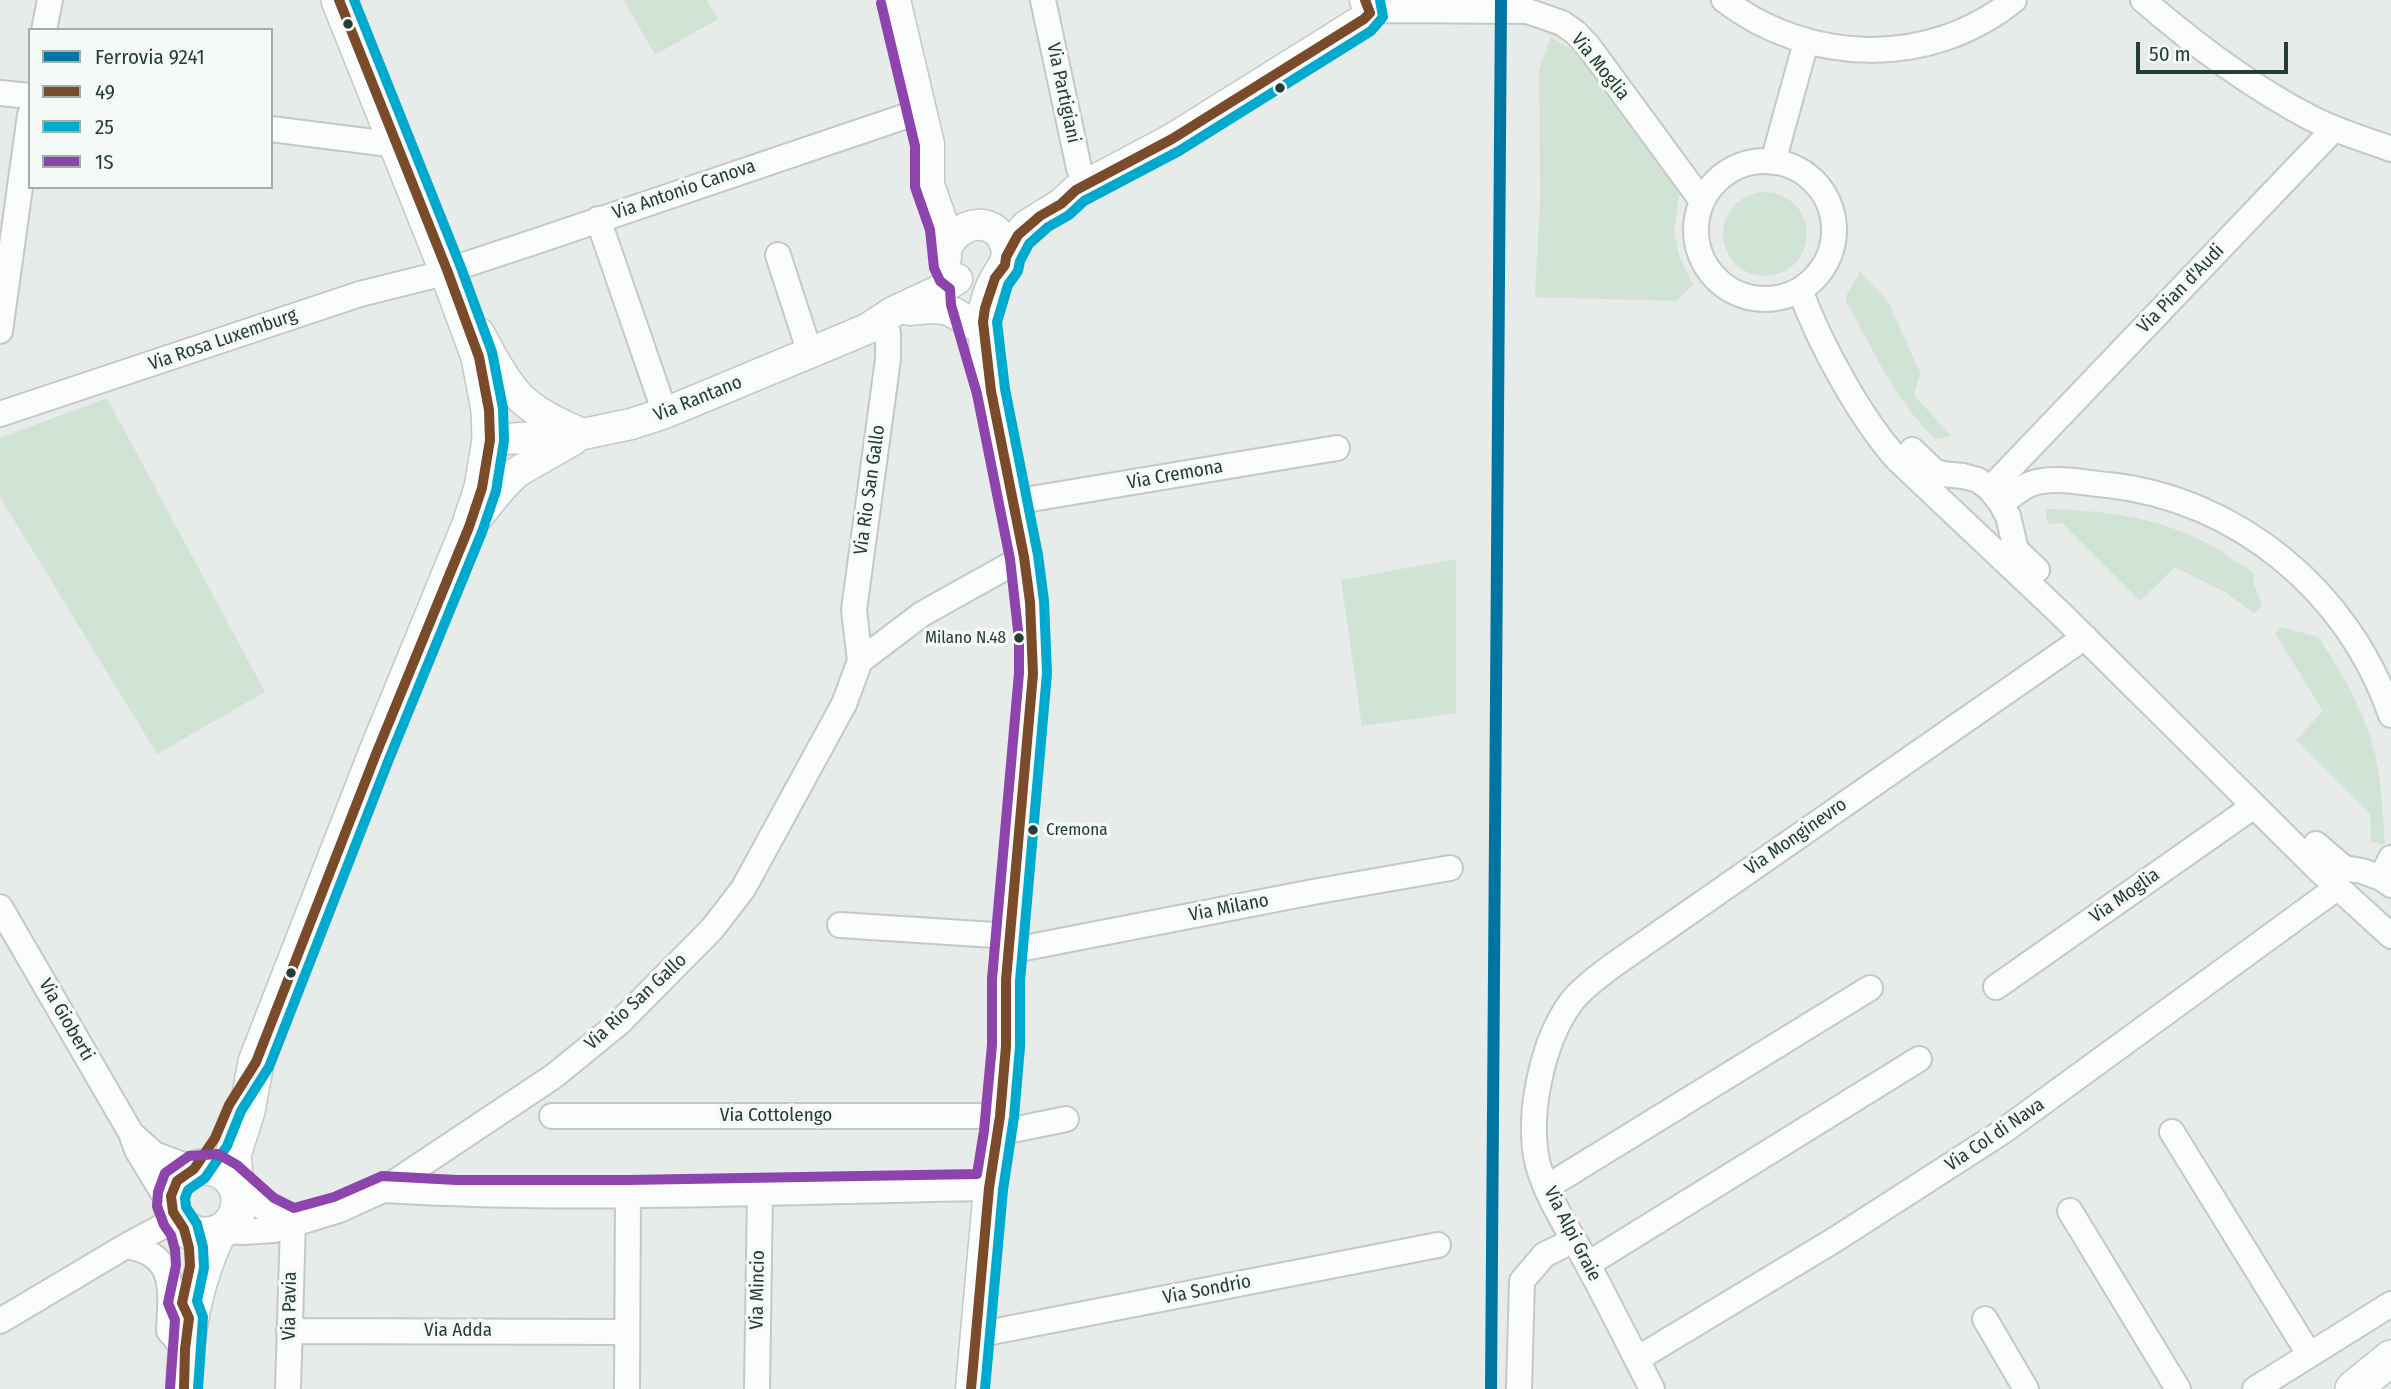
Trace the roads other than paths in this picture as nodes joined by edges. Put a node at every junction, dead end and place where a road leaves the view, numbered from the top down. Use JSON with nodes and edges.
{"nodes":[{"id":1,"x":50,"y":0,"type":"edge"},
{"id":2,"x":339,"y":0,"type":"edge"},
{"id":3,"x":895,"y":0,"type":"edge"},
{"id":4,"x":1043,"y":0,"type":"edge"},
{"id":5,"x":1724,"y":0,"type":"edge"},
{"id":6,"x":2014,"y":0,"type":"edge"},
{"id":7,"x":2143,"y":0,"type":"edge"},
{"id":8,"x":1367,"y":6,"type":"edge"},
{"id":9,"x":44,"y":28,"type":"edge"},
{"id":10,"x":1806,"y":42,"type":"junction"},
{"id":11,"x":0,"y":93,"type":"edge"},
{"id":12,"x":28,"y":96,"type":"edge"},
{"id":13,"x":921,"y":111,"type":"junction"},
{"id":14,"x":28,"y":129,"type":"edge"},
{"id":15,"x":2334,"y":129,"type":"junction"},
{"id":16,"x":273,"y":130,"type":"edge"},
{"id":17,"x":929,"y":144,"type":"junction"},
{"id":18,"x":397,"y":145,"type":"junction"},
{"id":19,"x":2391,"y":149,"type":"edge"},
{"id":20,"x":1773,"y":162,"type":"junction"},
{"id":21,"x":1081,"y":188,"type":"junction"},
{"id":22,"x":1702,"y":201,"type":"junction"},
{"id":23,"x":598,"y":219,"type":"junction"},
{"id":24,"x":985,"y":226,"type":"junction"},
{"id":25,"x":778,"y":255,"type":"dead end"},
{"id":26,"x":953,"y":266,"type":"junction"},
{"id":27,"x":1001,"y":268,"type":"junction"},
{"id":28,"x":452,"y":282,"type":"junction"},
{"id":29,"x":1800,"y":290,"type":"junction"},
{"id":30,"x":887,"y":316,"type":"junction"},
{"id":31,"x":969,"y":323,"type":"junction"},
{"id":32,"x":0,"y":331,"type":"edge"},
{"id":33,"x":810,"y":353,"type":"junction"},
{"id":34,"x":991,"y":391,"type":"junction"},
{"id":35,"x":664,"y":413,"type":"junction"},
{"id":36,"x":0,"y":414,"type":"edge"},
{"id":37,"x":583,"y":434,"type":"junction"},
{"id":38,"x":1879,"y":438,"type":"junction"},
{"id":39,"x":490,"y":440,"type":"junction"},
{"id":40,"x":1336,"y":448,"type":"dead end"},
{"id":41,"x":2028,"y":450,"type":"junction"},
{"id":42,"x":2056,"y":481,"type":"junction"},
{"id":43,"x":1996,"y":496,"type":"junction"},
{"id":44,"x":1013,"y":502,"type":"junction"},
{"id":45,"x":469,"y":527,"type":"junction"},
{"id":46,"x":1024,"y":557,"type":"junction"},
{"id":47,"x":2060,"y":613,"type":"junction"},
{"id":48,"x":2085,"y":637,"type":"junction"},
{"id":49,"x":860,"y":661,"type":"junction"},
{"id":50,"x":2391,"y":715,"type":"edge"},
{"id":51,"x":2206,"y":758,"type":"junction"},
{"id":52,"x":2254,"y":806,"type":"junction"},
{"id":53,"x":1450,"y":868,"type":"dead end"},
{"id":54,"x":2388,"y":874,"type":"edge"},
{"id":55,"x":2338,"y":887,"type":"junction"},
{"id":56,"x":0,"y":907,"type":"edge"},
{"id":57,"x":840,"y":925,"type":"dead end"},
{"id":58,"x":2391,"y":936,"type":"edge"},
{"id":59,"x":1009,"y":944,"type":"junction"},
{"id":60,"x":1996,"y":987,"type":"dead end"},
{"id":61,"x":1870,"y":988,"type":"dead end"},
{"id":62,"x":1919,"y":1059,"type":"dead end"},
{"id":63,"x":256,"y":1062,"type":"junction"},
{"id":64,"x":1543,"y":1068,"type":"joint"},
{"id":65,"x":552,"y":1116,"type":"dead end"},
{"id":66,"x":1066,"y":1119,"type":"dead end"},
{"id":67,"x":999,"y":1124,"type":"junction"},
{"id":68,"x":2172,"y":1132,"type":"dead end"},
{"id":69,"x":131,"y":1133,"type":"junction"},
{"id":70,"x":194,"y":1169,"type":"junction"},
{"id":71,"x":236,"y":1185,"type":"junction"},
{"id":72,"x":1547,"y":1187,"type":"junction"},
{"id":73,"x":989,"y":1188,"type":"junction"},
{"id":74,"x":383,"y":1190,"type":"junction"},
{"id":75,"x":760,"y":1192,"type":"junction"},
{"id":76,"x":628,"y":1194,"type":"junction"},
{"id":77,"x":2070,"y":1211,"type":"dead end"},
{"id":78,"x":177,"y":1218,"type":"junction"},
{"id":79,"x":293,"y":1223,"type":"junction"},
{"id":80,"x":221,"y":1232,"type":"junction"},
{"id":81,"x":1574,"y":1240,"type":"junction"},
{"id":82,"x":1438,"y":1245,"type":"dead end"},
{"id":83,"x":126,"y":1246,"type":"junction"},
{"id":84,"x":1588,"y":1264,"type":"junction"},
{"id":85,"x":2391,"y":1304,"type":"edge"},
{"id":86,"x":4,"y":1315,"type":"edge"},
{"id":87,"x":1985,"y":1319,"type":"dead end"},
{"id":88,"x":289,"y":1331,"type":"junction"},
{"id":89,"x":627,"y":1332,"type":"junction"},
{"id":90,"x":187,"y":1334,"type":"junction"},
{"id":91,"x":976,"y":1335,"type":"junction"},
{"id":92,"x":2309,"y":1354,"type":"junction"},
{"id":93,"x":2391,"y":1358,"type":"edge"},
{"id":94,"x":1637,"y":1359,"type":"junction"},
{"id":95,"x":2391,"y":1380,"type":"edge"},
{"id":96,"x":184,"y":1389,"type":"edge"},
{"id":97,"x":288,"y":1389,"type":"edge"},
{"id":98,"x":627,"y":1389,"type":"edge"},
{"id":99,"x":757,"y":1389,"type":"edge"},
{"id":100,"x":971,"y":1389,"type":"edge"},
{"id":101,"x":1519,"y":1389,"type":"edge"},
{"id":102,"x":1652,"y":1389,"type":"edge"},
{"id":103,"x":2026,"y":1389,"type":"edge"},
{"id":104,"x":2178,"y":1389,"type":"edge"},
{"id":105,"x":2255,"y":1389,"type":"edge"},
{"id":106,"x":2353,"y":1389,"type":"edge"},
{"id":107,"x":2380,"y":1389,"type":"edge"}],
"edges":[{"from":1,"to":9,"type":"street"},
{"from":2,"to":18,"type":"main road"},
{"from":3,"to":13,"type":"street"},
{"from":4,"to":21,"type":"street","name":"Via Partigiani"},
{"from":5,"to":10,"type":"street"},
{"from":6,"to":10,"type":"street"},
{"from":7,"to":15,"type":"street"},
{"from":8,"to":21,"type":"street"},
{"from":8,"to":22,"type":"street","name":"Via Moglia"},
{"from":10,"to":20,"type":"street"},
{"from":11,"to":12,"type":"street"},
{"from":13,"to":17,"type":"street"},
{"from":13,"to":23,"type":"street","name":"Via Antonio Canova"},
{"from":14,"to":32,"type":"street"},
{"from":15,"to":19,"type":"street"},
{"from":15,"to":41,"type":"street","name":"Via Pian d'Audi"},
{"from":16,"to":18,"type":"street"},
{"from":17,"to":24,"type":"street"},
{"from":17,"to":26,"type":"street"},
{"from":18,"to":28,"type":"main road"},
{"from":20,"to":22,"type":"street"},
{"from":20,"to":29,"type":"street"},
{"from":21,"to":24,"type":"street"},
{"from":21,"to":27,"type":"street"},
{"from":22,"to":29,"type":"street"},
{"from":23,"to":28,"type":"street","name":"Via Antonio Canova"},
{"from":23,"to":35,"type":"street"},
{"from":24,"to":26,"type":"street"},
{"from":24,"to":27,"type":"street"},
{"from":25,"to":33,"type":"street"},
{"from":26,"to":27,"type":"street"},
{"from":26,"to":30,"type":"street","name":"Via Rantano"},
{"from":26,"to":31,"type":"street"},
{"from":27,"to":34,"type":"street"},
{"from":28,"to":36,"type":"street","name":"Via Rosa Luxemburg"},
{"from":28,"to":37,"type":"street"},
{"from":28,"to":39,"type":"main road"},
{"from":29,"to":38,"type":"street"},
{"from":30,"to":31,"type":"street"},
{"from":30,"to":33,"type":"street","name":"Via Rantano"},
{"from":30,"to":49,"type":"street","name":"Via Rio San Gallo"},
{"from":31,"to":34,"type":"street"},
{"from":33,"to":35,"type":"street","name":"Via Rantano"},
{"from":34,"to":44,"type":"street"},
{"from":35,"to":37,"type":"street","name":"Via Rantano"},
{"from":37,"to":39,"type":"street","name":"Via Rantano"},
{"from":37,"to":45,"type":"street","name":"Via Rantano"},
{"from":38,"to":43,"type":"street"},
{"from":38,"to":47,"type":"street"},
{"from":39,"to":45,"type":"main road"},
{"from":40,"to":44,"type":"street","name":"Via Cremona"},
{"from":41,"to":42,"type":"street"},
{"from":41,"to":43,"type":"street","name":"Via Pian d'Audi"},
{"from":42,"to":43,"type":"street"},
{"from":42,"to":50,"type":"street"},
{"from":43,"to":47,"type":"street"},
{"from":44,"to":46,"type":"street"},
{"from":45,"to":63,"type":"main road"},
{"from":46,"to":49,"type":"street"},
{"from":46,"to":59,"type":"street"},
{"from":47,"to":48,"type":"street"},
{"from":48,"to":51,"type":"street"},
{"from":48,"to":64,"type":"street","name":"Via Monginevro"},
{"from":49,"to":74,"type":"street","name":"Via Rio San Gallo"},
{"from":51,"to":52,"type":"street"},
{"from":51,"to":54,"type":"street"},
{"from":52,"to":55,"type":"street"},
{"from":52,"to":60,"type":"street","name":"Via Moglia"},
{"from":53,"to":59,"type":"street","name":"Via Milano"},
{"from":55,"to":58,"type":"street"},
{"from":55,"to":94,"type":"street","name":"Via Col di Nava"},
{"from":56,"to":69,"type":"street","name":"Via Gioberti"},
{"from":57,"to":59,"type":"street","name":"Via Milano"},
{"from":59,"to":67,"type":"street"},
{"from":61,"to":72,"type":"street"},
{"from":62,"to":84,"type":"street"},
{"from":63,"to":70,"type":"main road"},
{"from":63,"to":71,"type":"main road"},
{"from":64,"to":72,"type":"street","name":"Via Alpi Graie"},
{"from":65,"to":67,"type":"street","name":"Via Cottolengo"},
{"from":66,"to":67,"type":"street"},
{"from":67,"to":73,"type":"street"},
{"from":68,"to":92,"type":"street"},
{"from":69,"to":70,"type":"street"},
{"from":69,"to":78,"type":"street"},
{"from":70,"to":71,"type":"main road"},
{"from":70,"to":78,"type":"main road"},
{"from":71,"to":79,"type":"street"},
{"from":71,"to":80,"type":"main road"},
{"from":72,"to":81,"type":"street","name":"Via Alpi Graie"},
{"from":73,"to":75,"type":"street"},
{"from":73,"to":91,"type":"street"},
{"from":74,"to":76,"type":"street"},
{"from":74,"to":79,"type":"street","name":"Via Rio San Gallo"},
{"from":75,"to":76,"type":"street"},
{"from":75,"to":99,"type":"street","name":"Via Mincio"},
{"from":76,"to":89,"type":"street"},
{"from":77,"to":104,"type":"street"},
{"from":78,"to":80,"type":"main road"},
{"from":78,"to":83,"type":"street"},
{"from":78,"to":90,"type":"main road"},
{"from":79,"to":80,"type":"street","name":"Via Rio San Gallo"},
{"from":79,"to":88,"type":"street","name":"Via Pavia"},
{"from":80,"to":90,"type":"main road"},
{"from":81,"to":84,"type":"street","name":"Via Alpi Graie"},
{"from":81,"to":101,"type":"street"},
{"from":82,"to":91,"type":"street","name":"Via Sondrio"},
{"from":83,"to":86,"type":"street"},
{"from":83,"to":90,"type":"street"},
{"from":84,"to":94,"type":"street","name":"Via Alpi Graie"},
{"from":85,"to":92,"type":"street"},
{"from":87,"to":103,"type":"street"},
{"from":88,"to":89,"type":"street","name":"Via Adda"},
{"from":88,"to":97,"type":"street","name":"Via Pavia"},
{"from":89,"to":98,"type":"street"},
{"from":90,"to":96,"type":"main road"},
{"from":91,"to":100,"type":"street"},
{"from":92,"to":105,"type":"street"},
{"from":93,"to":106,"type":"main road"},
{"from":94,"to":102,"type":"street","name":"Via Alpi Graie"},
{"from":95,"to":107,"type":"main road"}]}
